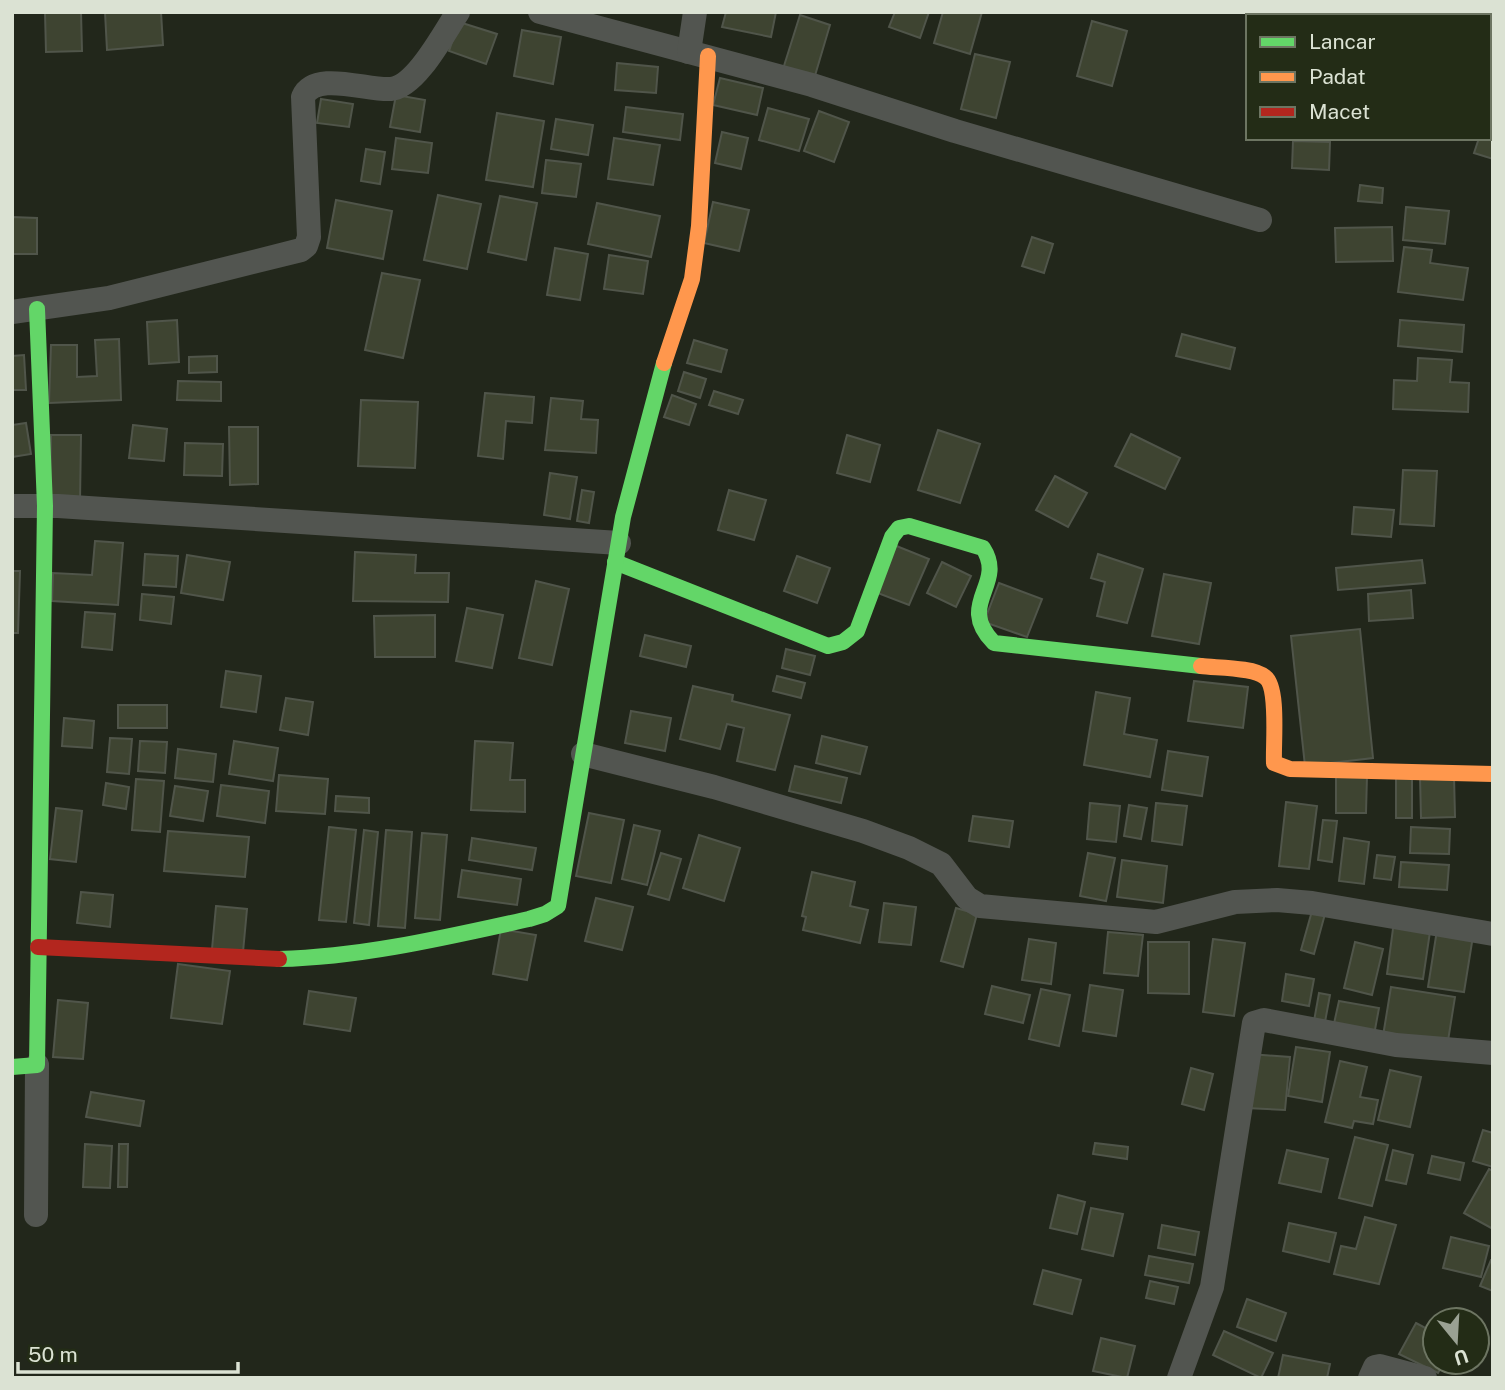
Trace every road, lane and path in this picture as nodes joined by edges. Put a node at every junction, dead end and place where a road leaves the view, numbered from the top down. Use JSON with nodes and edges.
{"nodes":[{"id":1,"x":458,"y":12,"type":"edge"},
{"id":2,"x":540,"y":12,"type":"edge"},
{"id":3,"x":695,"y":12,"type":"edge"},
{"id":4,"x":699,"y":54,"type":"junction"},
{"id":5,"x":1259,"y":220,"type":"dead end"},
{"id":6,"x":37,"y":309,"type":"junction"},
{"id":7,"x":12,"y":312,"type":"edge"},
{"id":8,"x":12,"y":506,"type":"edge"},
{"id":9,"x":45,"y":506,"type":"junction"},
{"id":10,"x":617,"y":552,"type":"junction"},
{"id":11,"x":583,"y":754,"type":"junction"},
{"id":12,"x":1493,"y":774,"type":"edge"},
{"id":13,"x":1493,"y":934,"type":"edge"},
{"id":14,"x":38,"y":947,"type":"junction"},
{"id":15,"x":1493,"y":1054,"type":"edge"},
{"id":16,"x":24,"y":1066,"type":"edge"},
{"id":17,"x":36,"y":1215,"type":"dead end"},
{"id":18,"x":1179,"y":1378,"type":"edge"},
{"id":19,"x":1370,"y":1378,"type":"edge"},
{"id":20,"x":1426,"y":1378,"type":"edge"}],
"edges":[{"from":1,"to":6,"type":"street"},
{"from":2,"to":4,"type":"street"},
{"from":3,"to":4,"type":"street"},
{"from":4,"to":5,"type":"street"},
{"from":4,"to":10,"type":"street"},
{"from":6,"to":7,"type":"street"},
{"from":6,"to":9,"type":"street"},
{"from":8,"to":9,"type":"street"},
{"from":9,"to":10,"type":"street"},
{"from":9,"to":14,"type":"street"},
{"from":10,"to":11,"type":"street"},
{"from":10,"to":12,"type":"street"},
{"from":11,"to":13,"type":"street"},
{"from":11,"to":14,"type":"street"},
{"from":14,"to":16,"type":"street"},
{"from":15,"to":18,"type":"street"},
{"from":16,"to":17,"type":"street"},
{"from":19,"to":20,"type":"street"}]}
